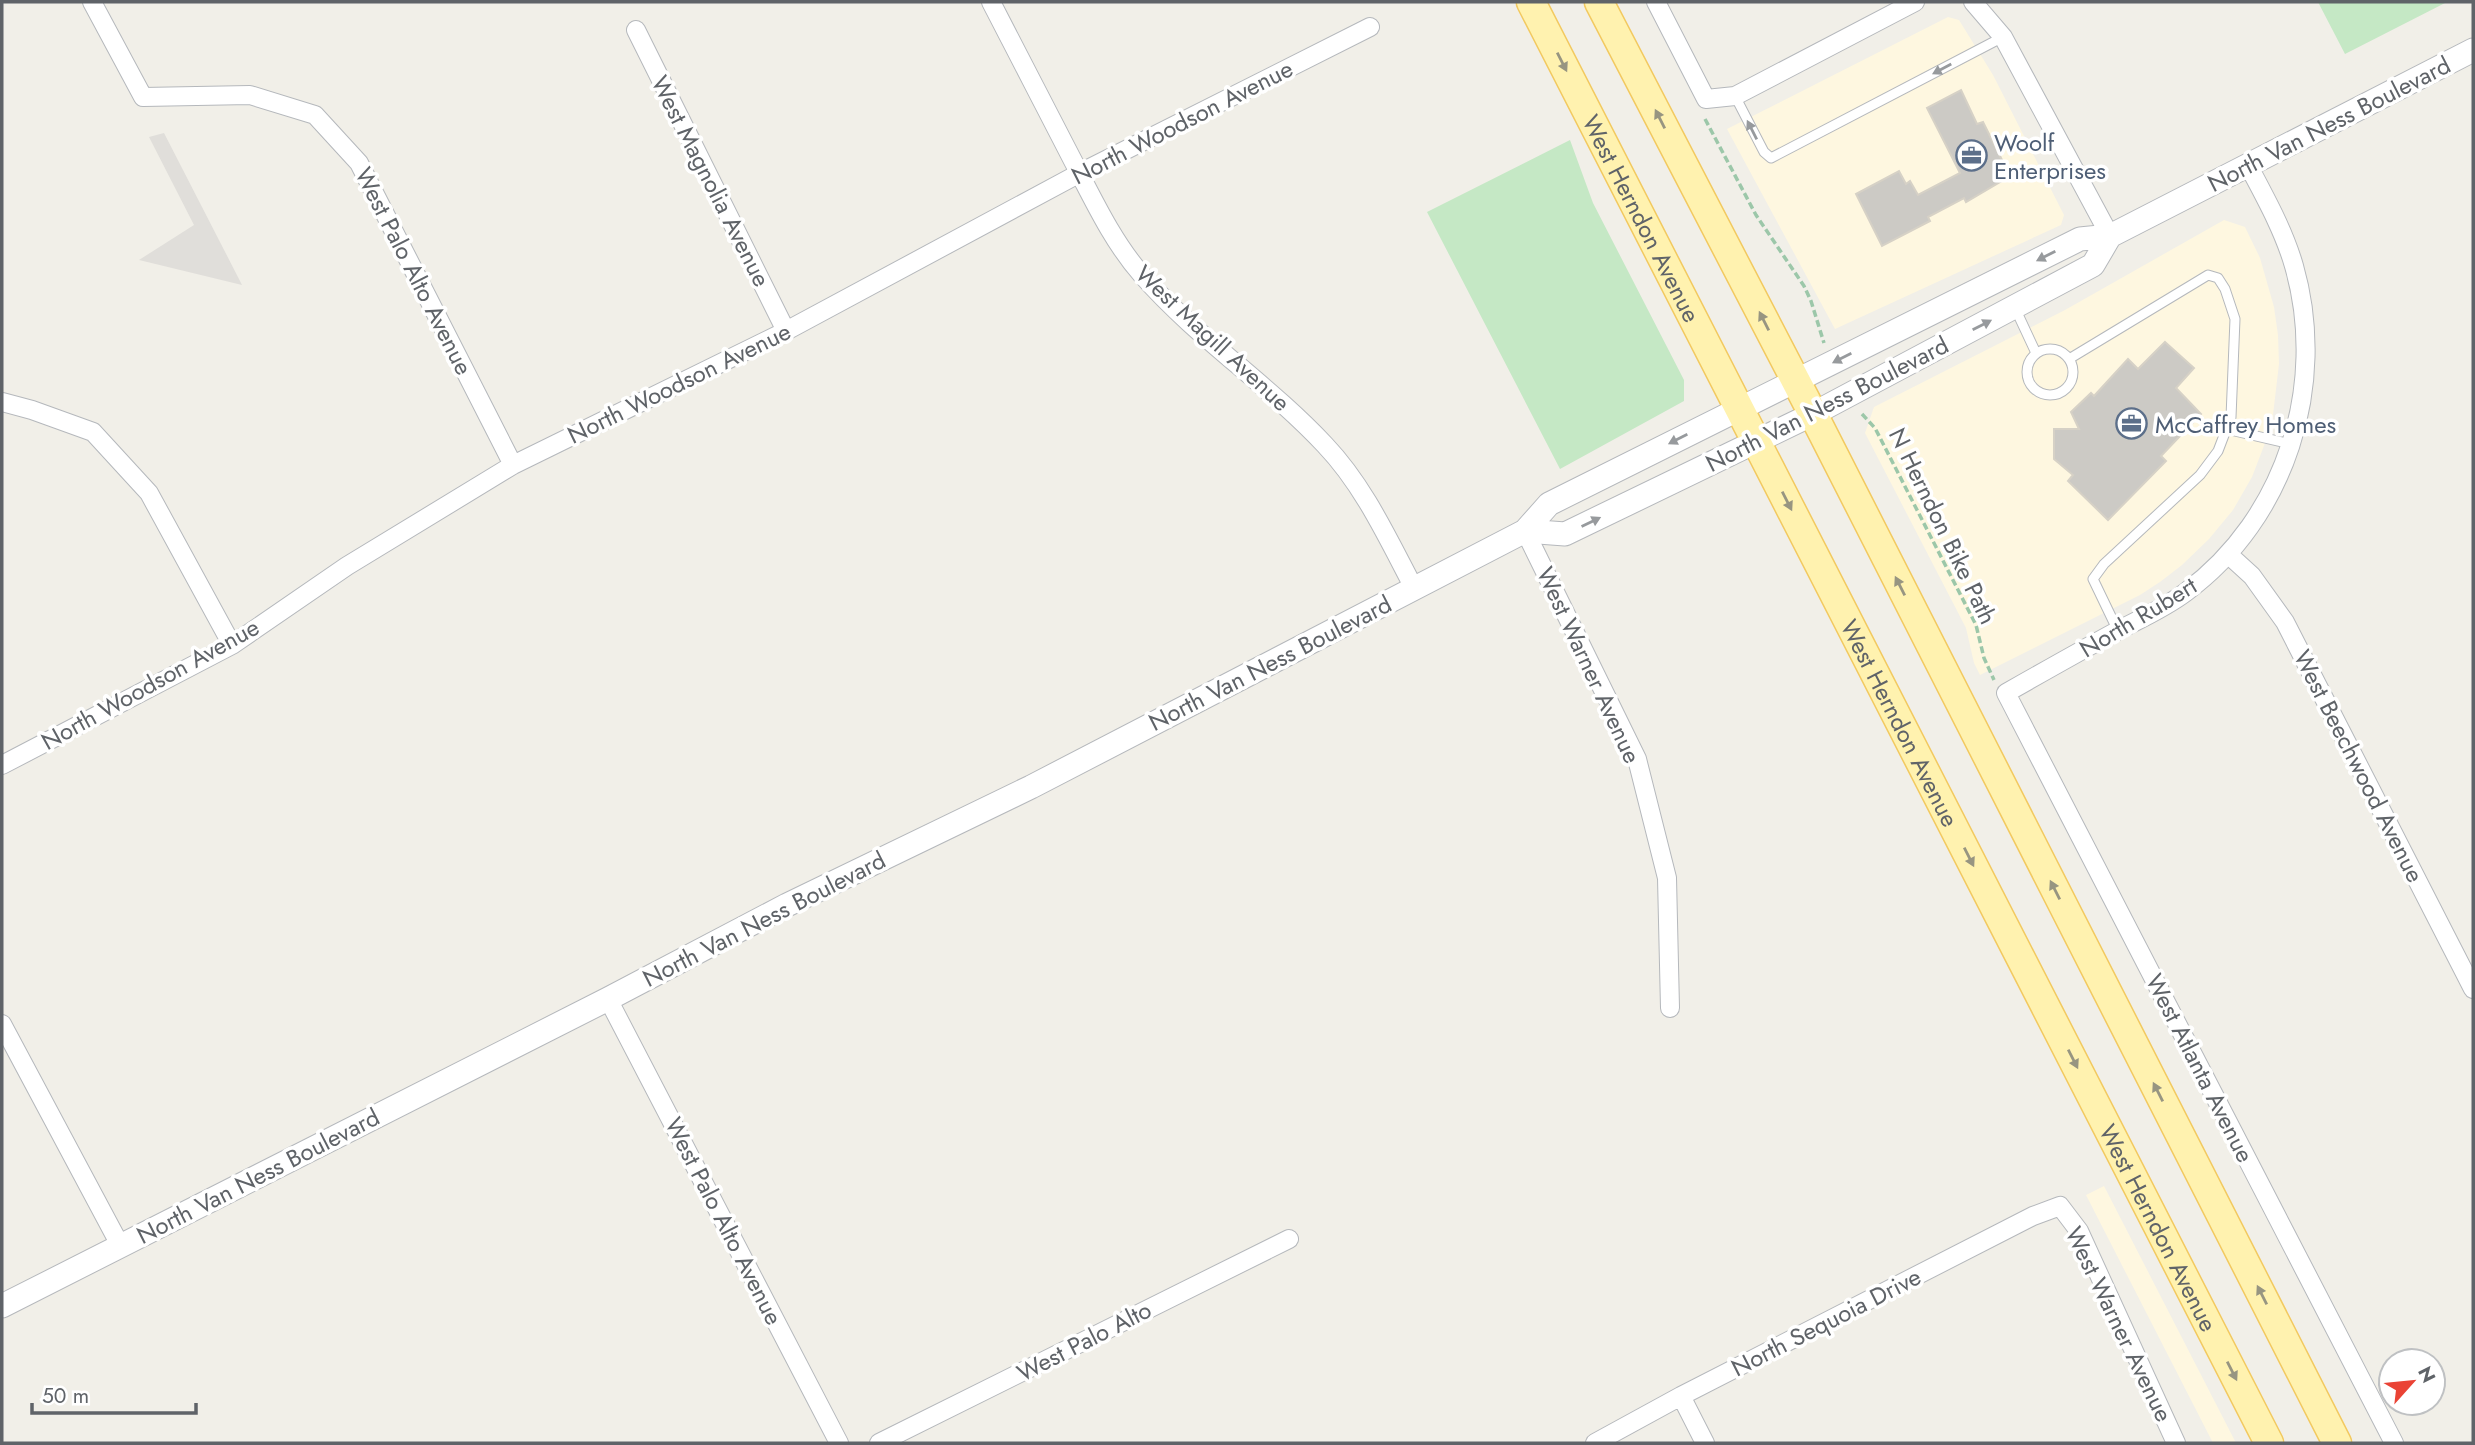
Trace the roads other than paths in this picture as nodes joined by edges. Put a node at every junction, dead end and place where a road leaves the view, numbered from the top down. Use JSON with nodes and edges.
{"nodes":[{"id":1,"x":92,"y":2,"type":"edge"},
{"id":2,"x":991,"y":2,"type":"edge"},
{"id":3,"x":1531,"y":2,"type":"edge"},
{"id":4,"x":1599,"y":2,"type":"edge"},
{"id":5,"x":1656,"y":2,"type":"edge"},
{"id":6,"x":1915,"y":2,"type":"edge"},
{"id":7,"x":1973,"y":2,"type":"edge"},
{"id":8,"x":1370,"y":27,"type":"dead end"},
{"id":9,"x":636,"y":30,"type":"dead end"},
{"id":10,"x":2003,"y":37,"type":"junction"},
{"id":11,"x":2473,"y":50,"type":"edge"},
{"id":12,"x":1735,"y":96,"type":"junction"},
{"id":13,"x":2248,"y":165,"type":"junction"},
{"id":14,"x":1080,"y":173,"type":"junction"},
{"id":15,"x":2110,"y":236,"type":"junction"},
{"id":16,"x":2015,"y":308,"type":"junction"},
{"id":17,"x":786,"y":331,"type":"junction"},
{"id":18,"x":2036,"y":353,"type":"junction"},
{"id":19,"x":2069,"y":359,"type":"junction"},
{"id":20,"x":1796,"y":382,"type":"junction"},
{"id":21,"x":2,"y":402,"type":"edge"},
{"id":22,"x":1739,"y":408,"type":"junction"},
{"id":23,"x":1813,"y":414,"type":"junction"},
{"id":24,"x":2226,"y":429,"type":"junction"},
{"id":25,"x":1757,"y":440,"type":"junction"},
{"id":26,"x":2291,"y":444,"type":"junction"},
{"id":27,"x":513,"y":465,"type":"junction"},
{"id":28,"x":1525,"y":531,"type":"junction"},
{"id":29,"x":2229,"y":555,"type":"junction"},
{"id":30,"x":1414,"y":588,"type":"junction"},
{"id":31,"x":2118,"y":631,"type":"junction"},
{"id":32,"x":232,"y":645,"type":"junction"},
{"id":33,"x":2006,"y":693,"type":"joint"},
{"id":34,"x":2,"y":765,"type":"edge"},
{"id":35,"x":2473,"y":989,"type":"edge"},
{"id":36,"x":608,"y":999,"type":"junction"},
{"id":37,"x":1670,"y":1008,"type":"dead end"},
{"id":38,"x":2,"y":1024,"type":"edge"},
{"id":39,"x":2060,"y":1206,"type":"joint"},
{"id":40,"x":1289,"y":1239,"type":"dead end"},
{"id":41,"x":120,"y":1245,"type":"junction"},
{"id":42,"x":2,"y":1306,"type":"edge"},
{"id":43,"x":1681,"y":1396,"type":"junction"},
{"id":44,"x":839,"y":1443,"type":"edge"},
{"id":45,"x":879,"y":1443,"type":"edge"},
{"id":46,"x":1595,"y":1443,"type":"edge"},
{"id":47,"x":1705,"y":1443,"type":"edge"},
{"id":48,"x":2176,"y":1443,"type":"edge"},
{"id":49,"x":2269,"y":1443,"type":"edge"},
{"id":50,"x":2337,"y":1443,"type":"edge"},
{"id":51,"x":2394,"y":1443,"type":"edge"}],
"edges":[{"from":1,"to":27,"type":"street","name":"West Palo Alto Avenue"},
{"from":2,"to":14,"type":"street","name":"West Magill Avenue"},
{"from":3,"to":22,"type":"main road","name":"West Herndon Avenue","one_way":true},
{"from":20,"to":4,"type":"main road","one_way":true},
{"from":5,"to":12,"type":"street"},
{"from":6,"to":12,"type":"street"},
{"from":7,"to":10,"type":"street"},
{"from":8,"to":14,"type":"street","name":"North Woodson Avenue"},
{"from":9,"to":17,"type":"street","name":"West Magnolia Avenue"},
{"from":10,"to":12,"type":"lane","one_way":true},
{"from":10,"to":15,"type":"street"},
{"from":11,"to":13,"type":"street","name":"North Van Ness Boulevard"},
{"from":13,"to":15,"type":"street","name":"North Van Ness Boulevard"},
{"from":13,"to":26,"type":"street","name":"North Rubert"},
{"from":14,"to":17,"type":"street","name":"North Woodson Avenue"},
{"from":14,"to":30,"type":"street","name":"West Magill Avenue"},
{"from":15,"to":16,"type":"street","name":"North Van Ness Boulevard"},
{"from":15,"to":20,"type":"street","name":"North Van Ness Boulevard","one_way":true},
{"from":16,"to":18,"type":"lane"},
{"from":23,"to":16,"type":"street","name":"North Van Ness Boulevard","one_way":true},
{"from":17,"to":27,"type":"street","name":"North Woodson Avenue"},
{"from":18,"to":19,"type":"lane"},
{"from":18,"to":19,"type":"lane"},
{"from":19,"to":24,"type":"lane"},
{"from":20,"to":22,"type":"street","name":"North Van Ness Boulevard"},
{"from":20,"to":23,"type":"main road"},
{"from":21,"to":32,"type":"street"},
{"from":22,"to":25,"type":"main road","name":"West Herndon Avenue"},
{"from":22,"to":28,"type":"street","name":"North Van Ness Boulevard","one_way":true},
{"from":23,"to":25,"type":"street","name":"North Van Ness Boulevard"},
{"from":50,"to":23,"type":"main road","one_way":true},
{"from":24,"to":26,"type":"lane"},
{"from":24,"to":31,"type":"lane"},
{"from":28,"to":25,"type":"street","name":"North Van Ness Boulevard","one_way":true},
{"from":25,"to":49,"type":"main road","name":"West Herndon Avenue","one_way":true},
{"from":26,"to":29,"type":"street","name":"North Rubert"},
{"from":27,"to":32,"type":"street","name":"North Woodson Avenue"},
{"from":28,"to":30,"type":"street","name":"North Van Ness Boulevard"},
{"from":28,"to":37,"type":"street","name":"West Warner Avenue"},
{"from":29,"to":31,"type":"street","name":"North Rubert"},
{"from":29,"to":35,"type":"street","name":"West Beechwood Avenue"},
{"from":30,"to":36,"type":"street","name":"North Van Ness Boulevard"},
{"from":31,"to":33,"type":"street","name":"North Rubert"},
{"from":32,"to":34,"type":"street","name":"North Woodson Avenue"},
{"from":33,"to":51,"type":"street","name":"West Atlanta Avenue"},
{"from":36,"to":41,"type":"street","name":"North Van Ness Boulevard"},
{"from":36,"to":44,"type":"street","name":"West Palo Alto Avenue"},
{"from":38,"to":41,"type":"street"},
{"from":39,"to":43,"type":"street","name":"North Sequoia Drive"},
{"from":39,"to":48,"type":"street","name":"West Warner Avenue"},
{"from":40,"to":45,"type":"street","name":"West Palo Alto"},
{"from":41,"to":42,"type":"street","name":"North Van Ness Boulevard"},
{"from":43,"to":46,"type":"street","name":"North Sequoia Drive"},
{"from":43,"to":47,"type":"street"}]}
